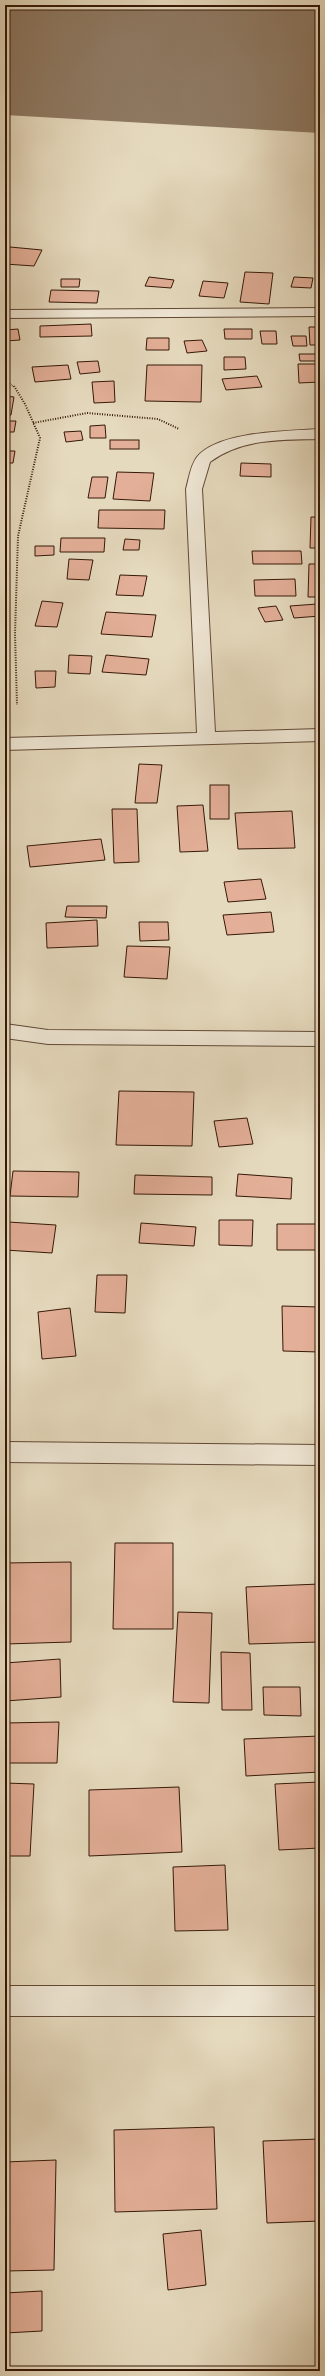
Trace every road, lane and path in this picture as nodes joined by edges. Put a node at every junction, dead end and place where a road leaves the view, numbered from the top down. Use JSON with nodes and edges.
{"nodes":[{"id":1,"x":320,"y":312,"type":"edge"},
{"id":2,"x":5,"y":314,"type":"edge"},
{"id":3,"x":5,"y":380,"type":"edge"},
{"id":4,"x":33,"y":423,"type":"junction"},
{"id":5,"x":320,"y":434,"type":"edge"},
{"id":6,"x":221,"y":448,"type":"junction"},
{"id":7,"x":320,"y":735,"type":"edge"},
{"id":8,"x":206,"y":737,"type":"junction"},
{"id":9,"x":12,"y":744,"type":"edge"},
{"id":10,"x":5,"y":1031,"type":"edge"},
{"id":11,"x":320,"y":1039,"type":"edge"},
{"id":12,"x":5,"y":1452,"type":"edge"},
{"id":13,"x":320,"y":1455,"type":"edge"},
{"id":14,"x":5,"y":2001,"type":"edge"},
{"id":15,"x":320,"y":2001,"type":"edge"}],
"edges":[{"from":1,"to":2,"type":"street"},
{"from":3,"to":4,"type":"path"},
{"from":4,"to":6,"type":"path"},
{"from":4,"to":9,"type":"path"},
{"from":5,"to":6,"type":"street"},
{"from":6,"to":8,"type":"street"},
{"from":7,"to":8,"type":"street"},
{"from":8,"to":9,"type":"street"},
{"from":10,"to":11,"type":"street"},
{"from":12,"to":13,"type":"street"},
{"from":14,"to":15,"type":"street"}]}
